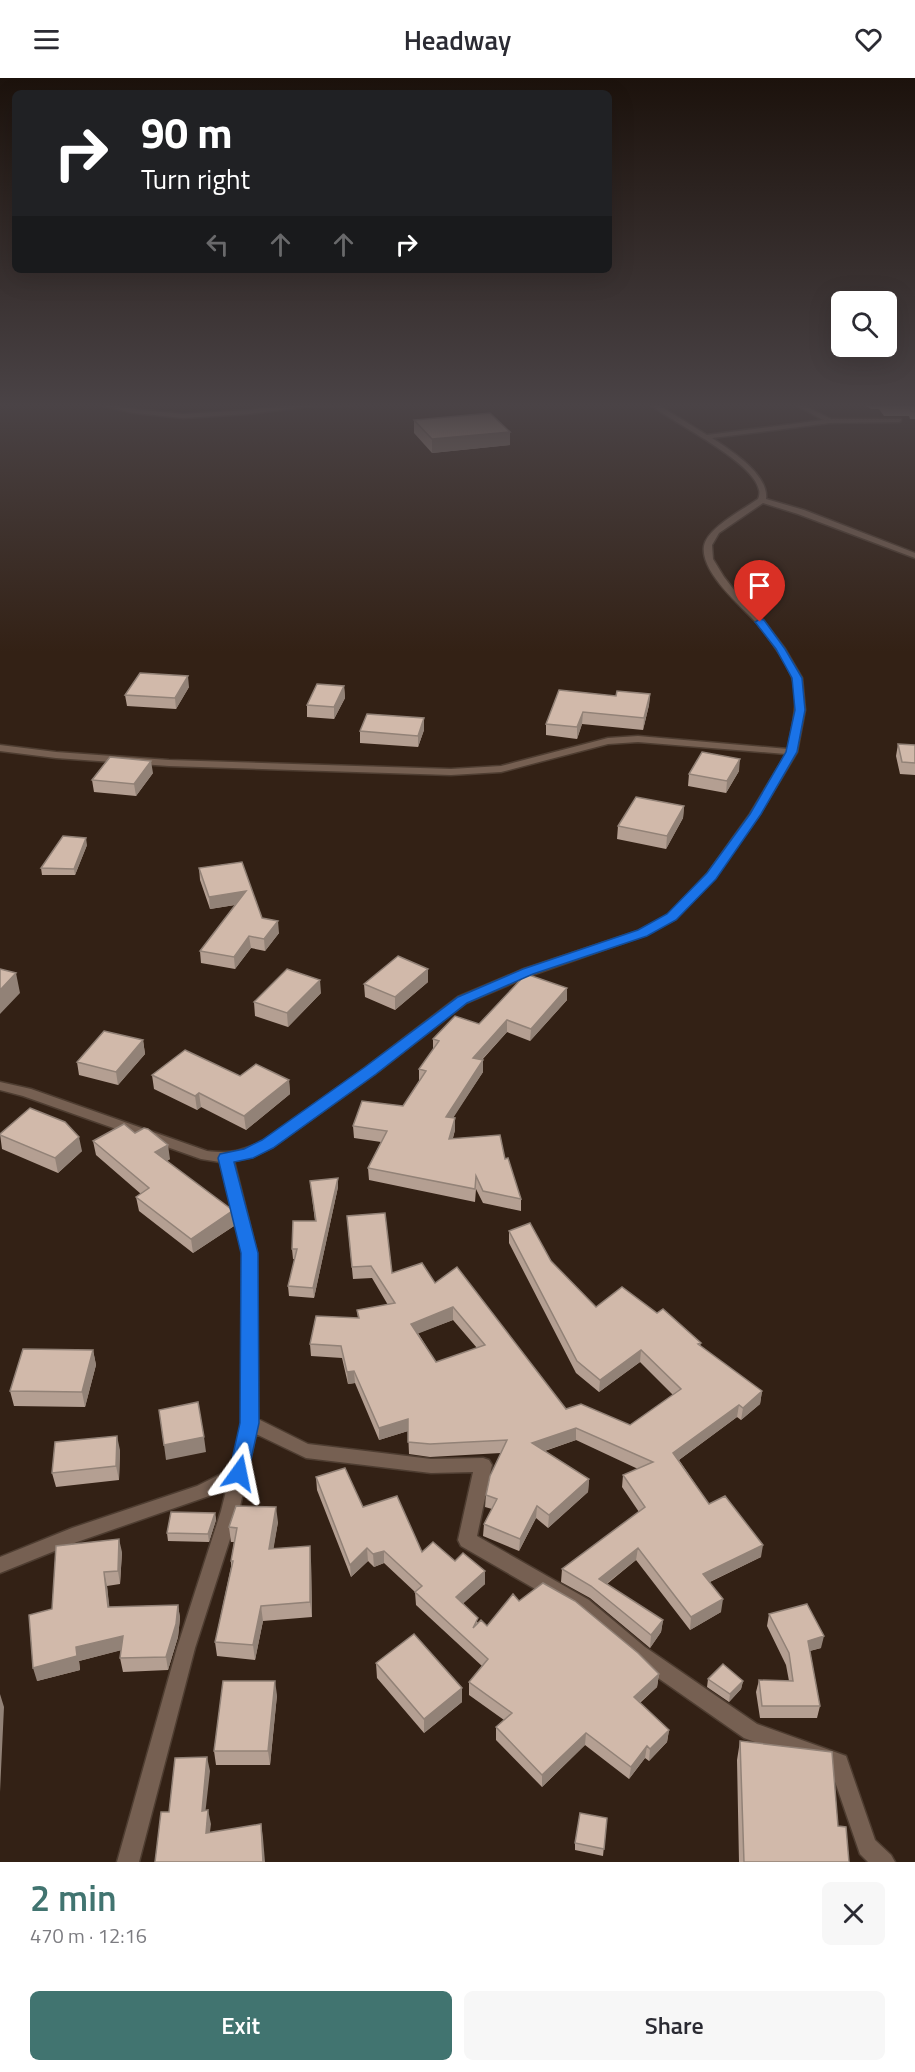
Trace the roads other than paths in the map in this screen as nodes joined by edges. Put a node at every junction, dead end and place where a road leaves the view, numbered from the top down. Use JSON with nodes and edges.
{"nodes":[{"id":1,"x":761,"y":486,"type":"edge"},
{"id":2,"x":762,"y":500,"type":"junction"},
{"id":3,"x":915,"y":556,"type":"edge"},
{"id":4,"x":0,"y":748,"type":"edge"},
{"id":5,"x":792,"y":752,"type":"junction"},
{"id":6,"x":0,"y":1086,"type":"edge"},
{"id":7,"x":226,"y":1158,"type":"junction"},
{"id":8,"x":250,"y":1423,"type":"junction"},
{"id":9,"x":239,"y":1473,"type":"junction"},
{"id":10,"x":0,"y":1565,"type":"edge"},
{"id":11,"x":128,"y":1862,"type":"edge"},
{"id":12,"x":884,"y":1862,"type":"edge"}],
"edges":[{"from":1,"to":2,"type":"street"},
{"from":2,"to":3,"type":"street"},
{"from":2,"to":5,"type":"street"},
{"from":4,"to":5,"type":"street"},
{"from":5,"to":7,"type":"street"},
{"from":6,"to":7,"type":"street"},
{"from":7,"to":8,"type":"street"},
{"from":8,"to":9,"type":"street"},
{"from":8,"to":12,"type":"street"},
{"from":9,"to":10,"type":"street"},
{"from":9,"to":11,"type":"street"}]}
